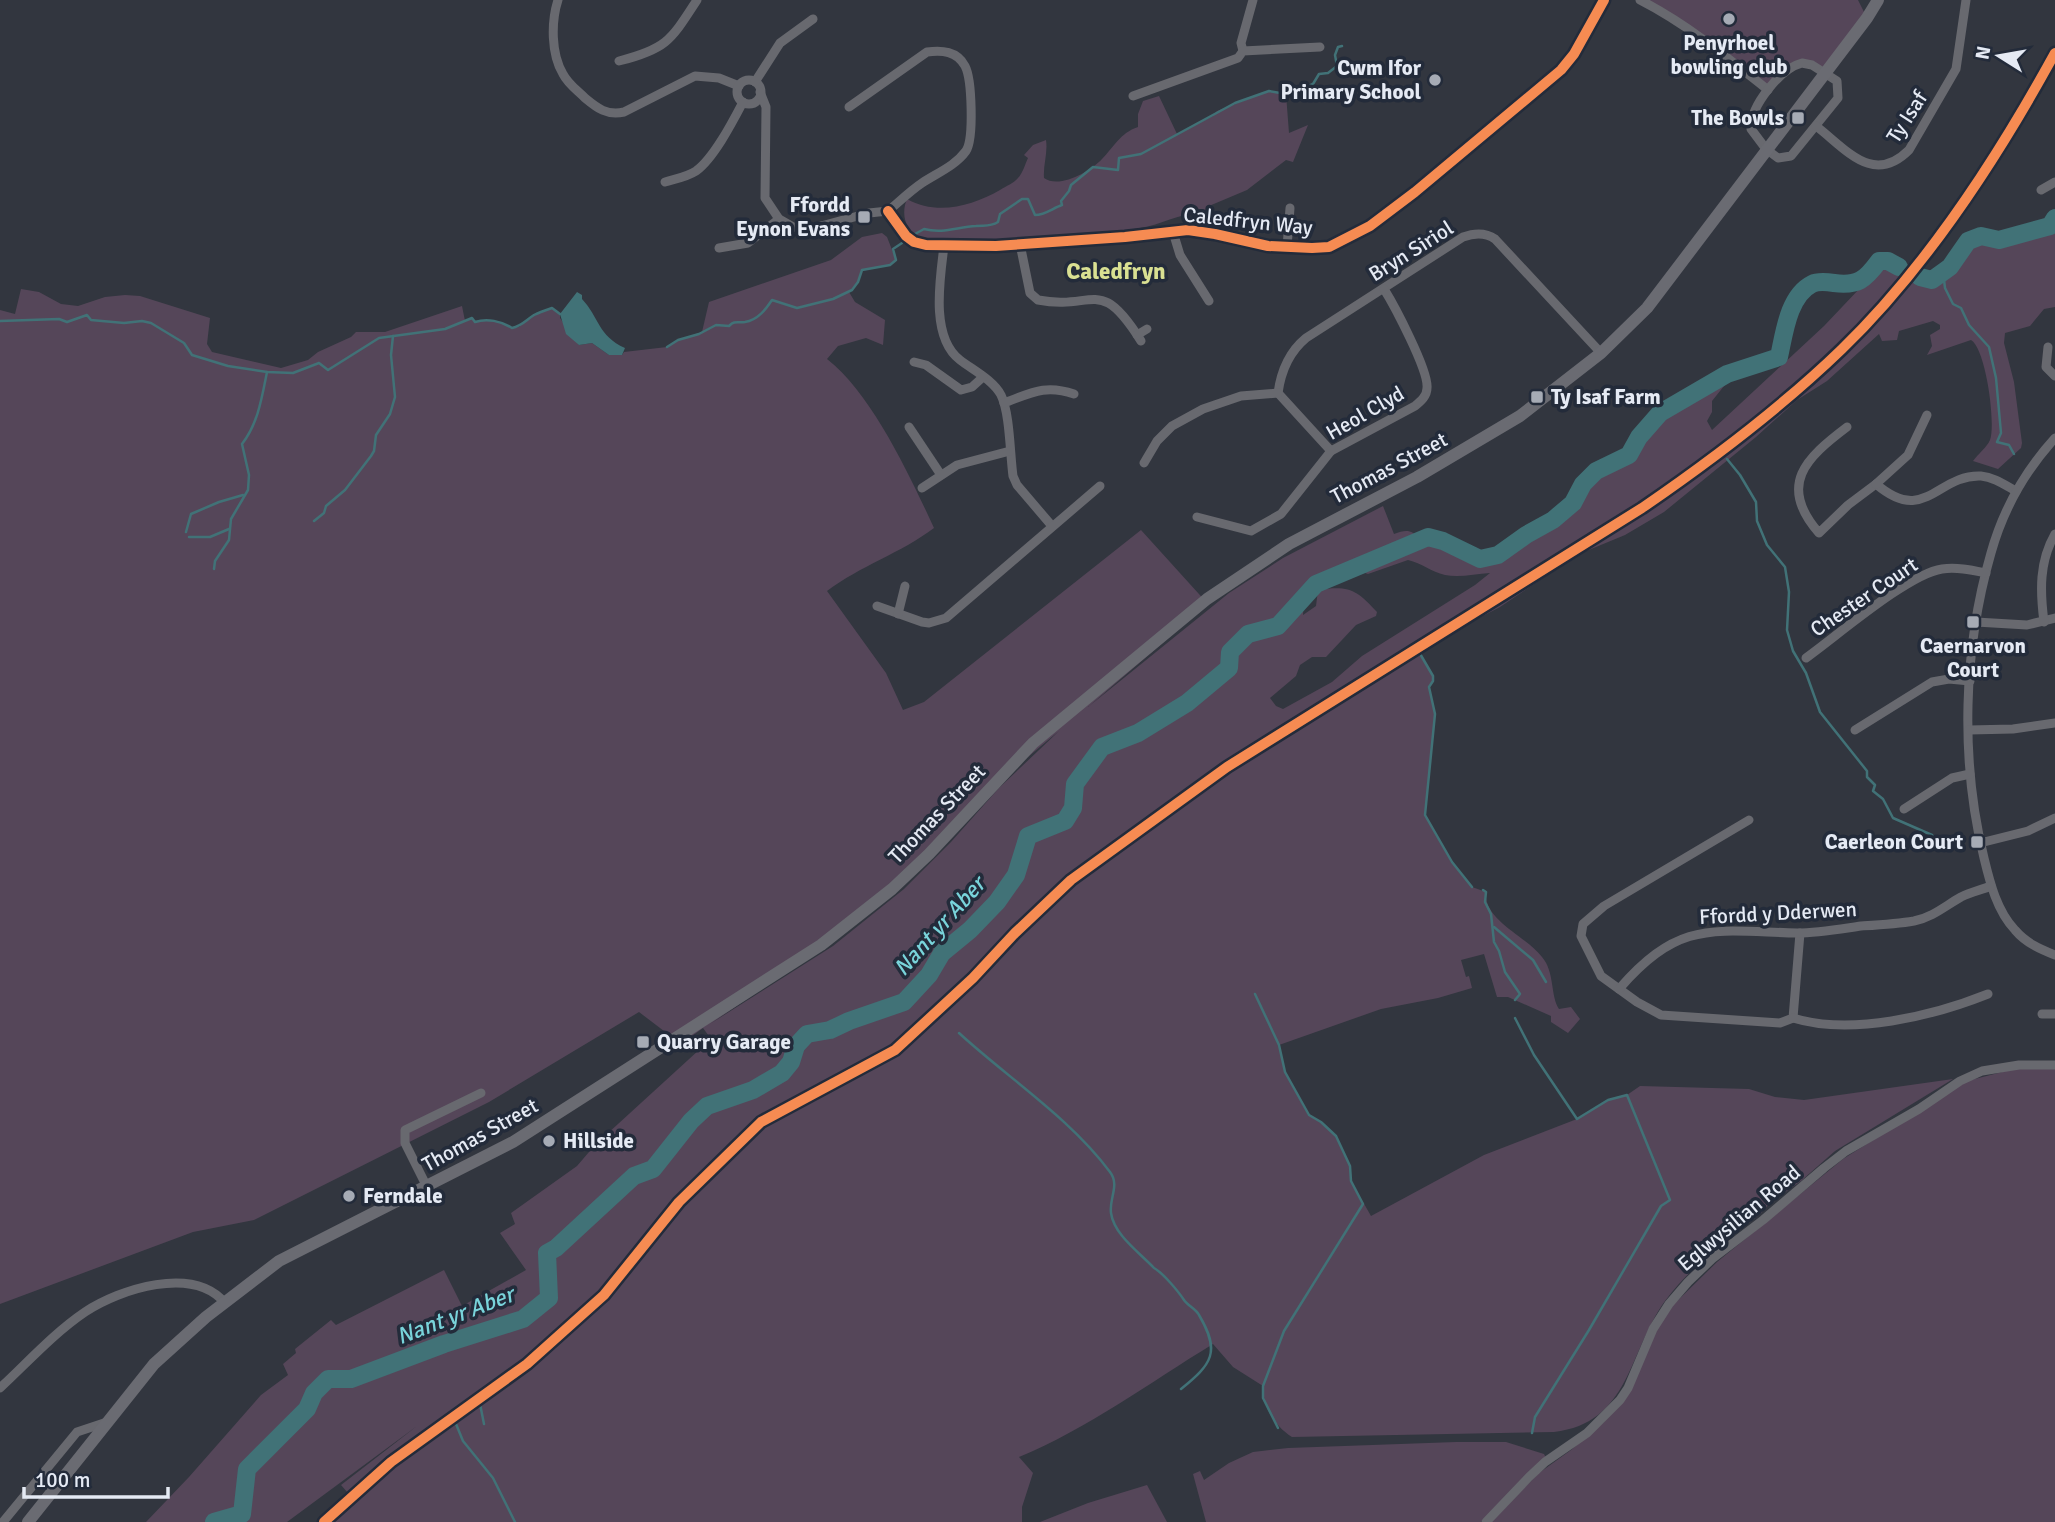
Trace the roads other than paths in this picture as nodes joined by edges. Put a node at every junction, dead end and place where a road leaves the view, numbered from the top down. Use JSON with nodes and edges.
{"nodes":[{"id":1,"x":558,"y":0,"type":"edge"},
{"id":2,"x":697,"y":0,"type":"edge"},
{"id":3,"x":1253,"y":0,"type":"edge"},
{"id":4,"x":1604,"y":0,"type":"edge"},
{"id":5,"x":1640,"y":0,"type":"edge"},
{"id":6,"x":1878,"y":0,"type":"edge"},
{"id":7,"x":1966,"y":0,"type":"edge"},
{"id":8,"x":813,"y":19,"type":"dead end"},
{"id":9,"x":1320,"y":47,"type":"dead end"},
{"id":10,"x":1243,"y":51,"type":"junction"},
{"id":11,"x":619,"y":61,"type":"dead end"},
{"id":12,"x":1824,"y":73,"type":"junction"},
{"id":13,"x":755,"y":82,"type":"junction"},
{"id":14,"x":739,"y":86,"type":"junction"},
{"id":15,"x":1768,"y":90,"type":"junction"},
{"id":16,"x":760,"y":92,"type":"junction"},
{"id":17,"x":1133,"y":96,"type":"dead end"},
{"id":18,"x":748,"y":102,"type":"junction"},
{"id":19,"x":849,"y":107,"type":"dead end"},
{"id":20,"x":766,"y":117,"type":"junction"},
{"id":21,"x":1816,"y":125,"type":"junction"},
{"id":22,"x":1766,"y":149,"type":"junction"},
{"id":23,"x":664,"y":182,"type":"dead end"},
{"id":24,"x":2055,"y":182,"type":"edge"},
{"id":25,"x":2041,"y":190,"type":"dead end"},
{"id":26,"x":1290,"y":208,"type":"dead end"},
{"id":27,"x":888,"y":211,"type":"junction"},
{"id":28,"x":779,"y":219,"type":"junction"},
{"id":29,"x":1173,"y":232,"type":"junction"},
{"id":30,"x":1020,"y":244,"type":"junction"},
{"id":31,"x":944,"y":246,"type":"junction"},
{"id":32,"x":1287,"y":247,"type":"junction"},
{"id":33,"x":719,"y":248,"type":"dead end"},
{"id":34,"x":1384,"y":289,"type":"junction"},
{"id":35,"x":1209,"y":301,"type":"dead end"},
{"id":36,"x":1147,"y":329,"type":"dead end"},
{"id":37,"x":2048,"y":347,"type":"dead end"},
{"id":38,"x":1601,"y":353,"type":"junction"},
{"id":39,"x":914,"y":362,"type":"dead end"},
{"id":40,"x":2055,"y":376,"type":"edge"},
{"id":41,"x":984,"y":377,"type":"junction"},
{"id":42,"x":1278,"y":393,"type":"junction"},
{"id":43,"x":1074,"y":394,"type":"dead end"},
{"id":44,"x":1004,"y":403,"type":"junction"},
{"id":45,"x":1927,"y":415,"type":"dead end"},
{"id":46,"x":909,"y":427,"type":"dead end"},
{"id":47,"x":1847,"y":427,"type":"dead end"},
{"id":48,"x":2055,"y":438,"type":"edge"},
{"id":49,"x":1010,"y":451,"type":"junction"},
{"id":50,"x":1331,"y":451,"type":"junction"},
{"id":51,"x":1144,"y":463,"type":"dead end"},
{"id":52,"x":941,"y":475,"type":"junction"},
{"id":53,"x":1876,"y":484,"type":"junction"},
{"id":54,"x":1100,"y":486,"type":"dead end"},
{"id":55,"x":922,"y":488,"type":"dead end"},
{"id":56,"x":2016,"y":491,"type":"junction"},
{"id":57,"x":1197,"y":517,"type":"dead end"},
{"id":58,"x":1052,"y":526,"type":"junction"},
{"id":59,"x":2055,"y":534,"type":"edge"},
{"id":60,"x":1986,"y":573,"type":"junction"},
{"id":61,"x":905,"y":586,"type":"dead end"},
{"id":62,"x":877,"y":606,"type":"dead end"},
{"id":63,"x":898,"y":614,"type":"junction"},
{"id":64,"x":2055,"y":618,"type":"edge"},
{"id":65,"x":1976,"y":622,"type":"junction"},
{"id":66,"x":2044,"y":622,"type":"junction"},
{"id":67,"x":1806,"y":658,"type":"dead end"},
{"id":68,"x":1970,"y":681,"type":"junction"},
{"id":69,"x":2055,"y":723,"type":"edge"},
{"id":70,"x":1855,"y":730,"type":"dead end"},
{"id":71,"x":1969,"y":730,"type":"junction"},
{"id":72,"x":1970,"y":774,"type":"junction"},
{"id":73,"x":1905,"y":809,"type":"dead end"},
{"id":74,"x":2055,"y":818,"type":"edge"},
{"id":75,"x":1748,"y":820,"type":"dead end"},
{"id":76,"x":1980,"y":843,"type":"junction"},
{"id":77,"x":1991,"y":886,"type":"junction"},
{"id":78,"x":1800,"y":933,"type":"junction"},
{"id":79,"x":2055,"y":955,"type":"edge"},
{"id":80,"x":1619,"y":989,"type":"junction"},
{"id":81,"x":1987,"y":994,"type":"dead end"},
{"id":82,"x":2042,"y":1014,"type":"dead end"},
{"id":83,"x":2055,"y":1014,"type":"edge"},
{"id":84,"x":1794,"y":1018,"type":"junction"},
{"id":85,"x":2055,"y":1065,"type":"edge"},
{"id":86,"x":481,"y":1093,"type":"dead end"},
{"id":87,"x":426,"y":1187,"type":"junction"},
{"id":88,"x":225,"y":1303,"type":"junction"},
{"id":89,"x":0,"y":1388,"type":"edge"},
{"id":90,"x":108,"y":1422,"type":"junction"},
{"id":91,"x":3,"y":1522,"type":"edge"},
{"id":92,"x":28,"y":1522,"type":"edge"},
{"id":93,"x":1486,"y":1522,"type":"edge"}],
"edges":[{"from":1,"to":14,"type":"street"},
{"from":2,"to":11,"type":"street"},
{"from":3,"to":10,"type":"street"},
{"from":4,"to":32,"type":"street","name":"Caledfryn Way"},
{"from":5,"to":15,"type":"street"},
{"from":6,"to":12,"type":"main road","name":"Thomas Street"},
{"from":7,"to":21,"type":"street","name":"Ty Isaf"},
{"from":8,"to":13,"type":"street"},
{"from":9,"to":10,"type":"street"},
{"from":10,"to":17,"type":"street"},
{"from":12,"to":15,"type":"street"},
{"from":12,"to":21,"type":"street"},
{"from":12,"to":22,"type":"main road","name":"Thomas Street"},
{"from":13,"to":14,"type":"street"},
{"from":13,"to":16,"type":"street"},
{"from":14,"to":18,"type":"street"},
{"from":15,"to":22,"type":"street"},
{"from":16,"to":18,"type":"street"},
{"from":16,"to":20,"type":"street"},
{"from":18,"to":20,"type":"street"},
{"from":18,"to":23,"type":"street"},
{"from":19,"to":27,"type":"street"},
{"from":20,"to":28,"type":"street"},
{"from":21,"to":22,"type":"street"},
{"from":22,"to":38,"type":"main road","name":"Thomas Street"},
{"from":24,"to":25,"type":"street"},
{"from":26,"to":32,"type":"street"},
{"from":27,"to":28,"type":"street"},
{"from":27,"to":31,"type":"street","name":"Caledfryn Way"},
{"from":28,"to":33,"type":"street"},
{"from":29,"to":30,"type":"street","name":"Caledfryn Way"},
{"from":29,"to":32,"type":"street","name":"Caledfryn Way"},
{"from":29,"to":35,"type":"street"},
{"from":30,"to":31,"type":"street","name":"Caledfryn Way"},
{"from":30,"to":36,"type":"street"},
{"from":31,"to":41,"type":"street"},
{"from":34,"to":38,"type":"street","name":"Bryn Siriol"},
{"from":34,"to":42,"type":"street","name":"Bryn Siriol"},
{"from":34,"to":50,"type":"street","name":"Heol Clyd"},
{"from":37,"to":40,"type":"street"},
{"from":38,"to":87,"type":"main road","name":"Thomas Street"},
{"from":39,"to":41,"type":"street"},
{"from":41,"to":44,"type":"street"},
{"from":42,"to":50,"type":"street"},
{"from":42,"to":51,"type":"street"},
{"from":43,"to":44,"type":"street"},
{"from":44,"to":49,"type":"street"},
{"from":45,"to":53,"type":"street"},
{"from":46,"to":52,"type":"street"},
{"from":47,"to":53,"type":"street"},
{"from":48,"to":56,"type":"street"},
{"from":49,"to":52,"type":"street"},
{"from":49,"to":58,"type":"street"},
{"from":50,"to":57,"type":"street","name":"Heol Clyd"},
{"from":52,"to":55,"type":"street"},
{"from":53,"to":56,"type":"street"},
{"from":54,"to":58,"type":"street"},
{"from":56,"to":60,"type":"street"},
{"from":58,"to":63,"type":"street"},
{"from":59,"to":66,"type":"street"},
{"from":60,"to":65,"type":"street"},
{"from":60,"to":67,"type":"street","name":"Chester Court"},
{"from":61,"to":63,"type":"street"},
{"from":62,"to":63,"type":"street"},
{"from":64,"to":66,"type":"street"},
{"from":65,"to":66,"type":"street"},
{"from":65,"to":68,"type":"street"},
{"from":68,"to":70,"type":"street"},
{"from":68,"to":71,"type":"street"},
{"from":69,"to":71,"type":"street"},
{"from":71,"to":72,"type":"street"},
{"from":72,"to":73,"type":"street"},
{"from":72,"to":76,"type":"street"},
{"from":74,"to":76,"type":"street"},
{"from":75,"to":80,"type":"street"},
{"from":76,"to":77,"type":"street"},
{"from":77,"to":78,"type":"street","name":"Ffordd y Dderwen"},
{"from":77,"to":79,"type":"street"},
{"from":78,"to":80,"type":"street","name":"Ffordd y Dderwen"},
{"from":78,"to":84,"type":"street"},
{"from":80,"to":84,"type":"street"},
{"from":81,"to":84,"type":"street"},
{"from":82,"to":83,"type":"street"},
{"from":85,"to":93,"type":"street","name":"Eglwysilian Road"},
{"from":86,"to":87,"type":"street"},
{"from":87,"to":88,"type":"main road","name":"Thomas Street"},
{"from":88,"to":89,"type":"street"},
{"from":88,"to":90,"type":"main road","name":"Thomas Street"},
{"from":90,"to":91,"type":"street"},
{"from":90,"to":92,"type":"main road","name":"Thomas Street"}]}
